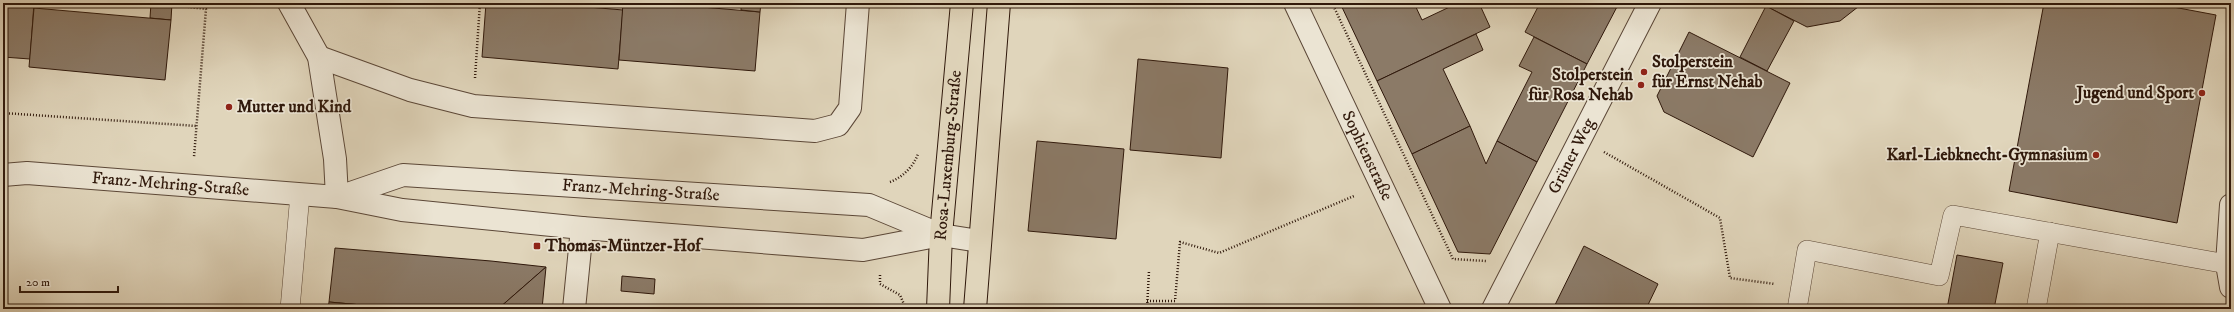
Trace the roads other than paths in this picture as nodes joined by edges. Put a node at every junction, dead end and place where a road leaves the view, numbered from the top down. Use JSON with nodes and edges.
{"nodes":[{"id":1,"x":289,"y":3,"type":"edge"},
{"id":2,"x":858,"y":3,"type":"edge"},
{"id":3,"x":962,"y":3,"type":"edge"},
{"id":4,"x":999,"y":3,"type":"edge"},
{"id":5,"x":1295,"y":3,"type":"edge"},
{"id":6,"x":1650,"y":3,"type":"edge"},
{"id":7,"x":319,"y":57,"type":"junction"},
{"id":8,"x":3,"y":175,"type":"edge"},
{"id":9,"x":300,"y":194,"type":"junction"},
{"id":10,"x":338,"y":197,"type":"junction"},
{"id":11,"x":2231,"y":204,"type":"edge"},
{"id":12,"x":582,"y":228,"type":"junction"},
{"id":13,"x":2050,"y":232,"type":"junction"},
{"id":14,"x":941,"y":235,"type":"junction"},
{"id":15,"x":979,"y":241,"type":"junction"},
{"id":16,"x":2227,"y":264,"type":"junction"},
{"id":17,"x":2231,"y":287,"type":"edge"},
{"id":18,"x":290,"y":309,"type":"edge"},
{"id":19,"x":574,"y":309,"type":"edge"},
{"id":20,"x":938,"y":309,"type":"edge"},
{"id":21,"x":975,"y":309,"type":"edge"},
{"id":22,"x":1440,"y":309,"type":"edge"},
{"id":23,"x":1494,"y":309,"type":"edge"},
{"id":24,"x":1797,"y":309,"type":"edge"},
{"id":25,"x":2036,"y":309,"type":"edge"}],
"edges":[{"from":1,"to":7,"type":"street"},
{"from":2,"to":7,"type":"street"},
{"from":3,"to":14,"type":"main road","name":"Rosa-Luxemburg-Straße"},
{"from":4,"to":15,"type":"main road"},
{"from":5,"to":22,"type":"street","name":"Sophienstraße"},
{"from":6,"to":23,"type":"street","name":"Grüner Weg"},
{"from":7,"to":10,"type":"street"},
{"from":8,"to":9,"type":"street","name":"Franz-Mehring-Straße"},
{"from":9,"to":10,"type":"street","name":"Franz-Mehring-Straße"},
{"from":9,"to":18,"type":"lane"},
{"from":10,"to":12,"type":"street","name":"Franz-Mehring-Straße"},
{"from":10,"to":14,"type":"street","name":"Franz-Mehring-Straße"},
{"from":11,"to":16,"type":"street"},
{"from":12,"to":14,"type":"street","name":"Franz-Mehring-Straße"},
{"from":12,"to":19,"type":"street"},
{"from":13,"to":16,"type":"lane"},
{"from":13,"to":24,"type":"lane"},
{"from":13,"to":25,"type":"lane"},
{"from":14,"to":15,"type":"street","name":"Franz-Mehring-Straße"},
{"from":14,"to":20,"type":"main road","name":"Rosa-Luxemburg-Straße"},
{"from":15,"to":21,"type":"main road"},
{"from":16,"to":17,"type":"street"}]}
